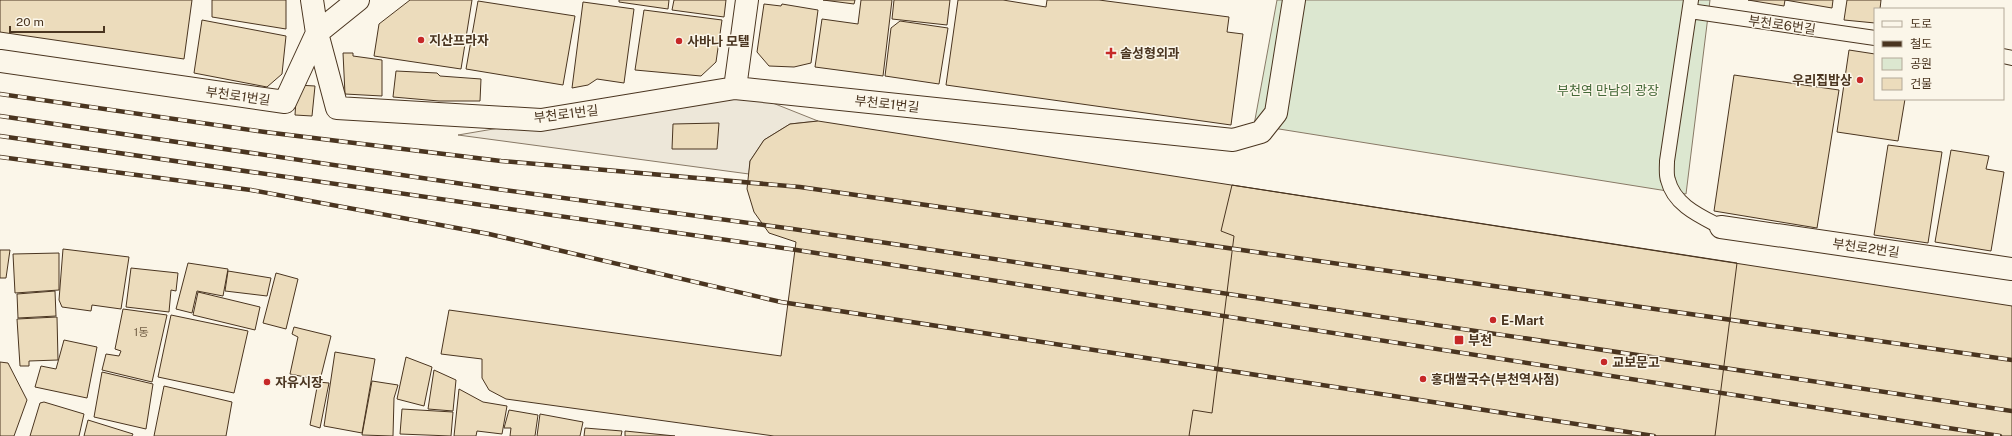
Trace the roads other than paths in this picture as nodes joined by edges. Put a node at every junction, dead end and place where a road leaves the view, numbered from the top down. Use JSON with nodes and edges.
{"nodes":[{"id":1,"x":312,"y":0,"type":"edge"},
{"id":2,"x":358,"y":0,"type":"edge"},
{"id":3,"x":747,"y":0,"type":"edge"},
{"id":4,"x":1294,"y":0,"type":"edge"},
{"id":5,"x":1690,"y":6,"type":"edge"},
{"id":6,"x":317,"y":32,"type":"junction"},
{"id":7,"x":1874,"y":38,"type":"edge"},
{"id":8,"x":0,"y":61,"type":"edge"},
{"id":9,"x":735,"y":88,"type":"junction"},
{"id":10,"x":1721,"y":228,"type":"joint"},
{"id":11,"x":2012,"y":269,"type":"edge"}],
"edges":[{"from":1,"to":6,"type":"street"},
{"from":2,"to":6,"type":"street"},
{"from":3,"to":9,"type":"street"},
{"from":4,"to":9,"type":"street","name":"부천로1번길"},
{"from":5,"to":7,"type":"lane","name":"부천로6번길"},
{"from":5,"to":10,"type":"lane"},
{"from":6,"to":8,"type":"street","name":"부천로1번길"},
{"from":6,"to":9,"type":"street","name":"부천로1번길"},
{"from":10,"to":11,"type":"street","name":"부천로2번길"}]}
